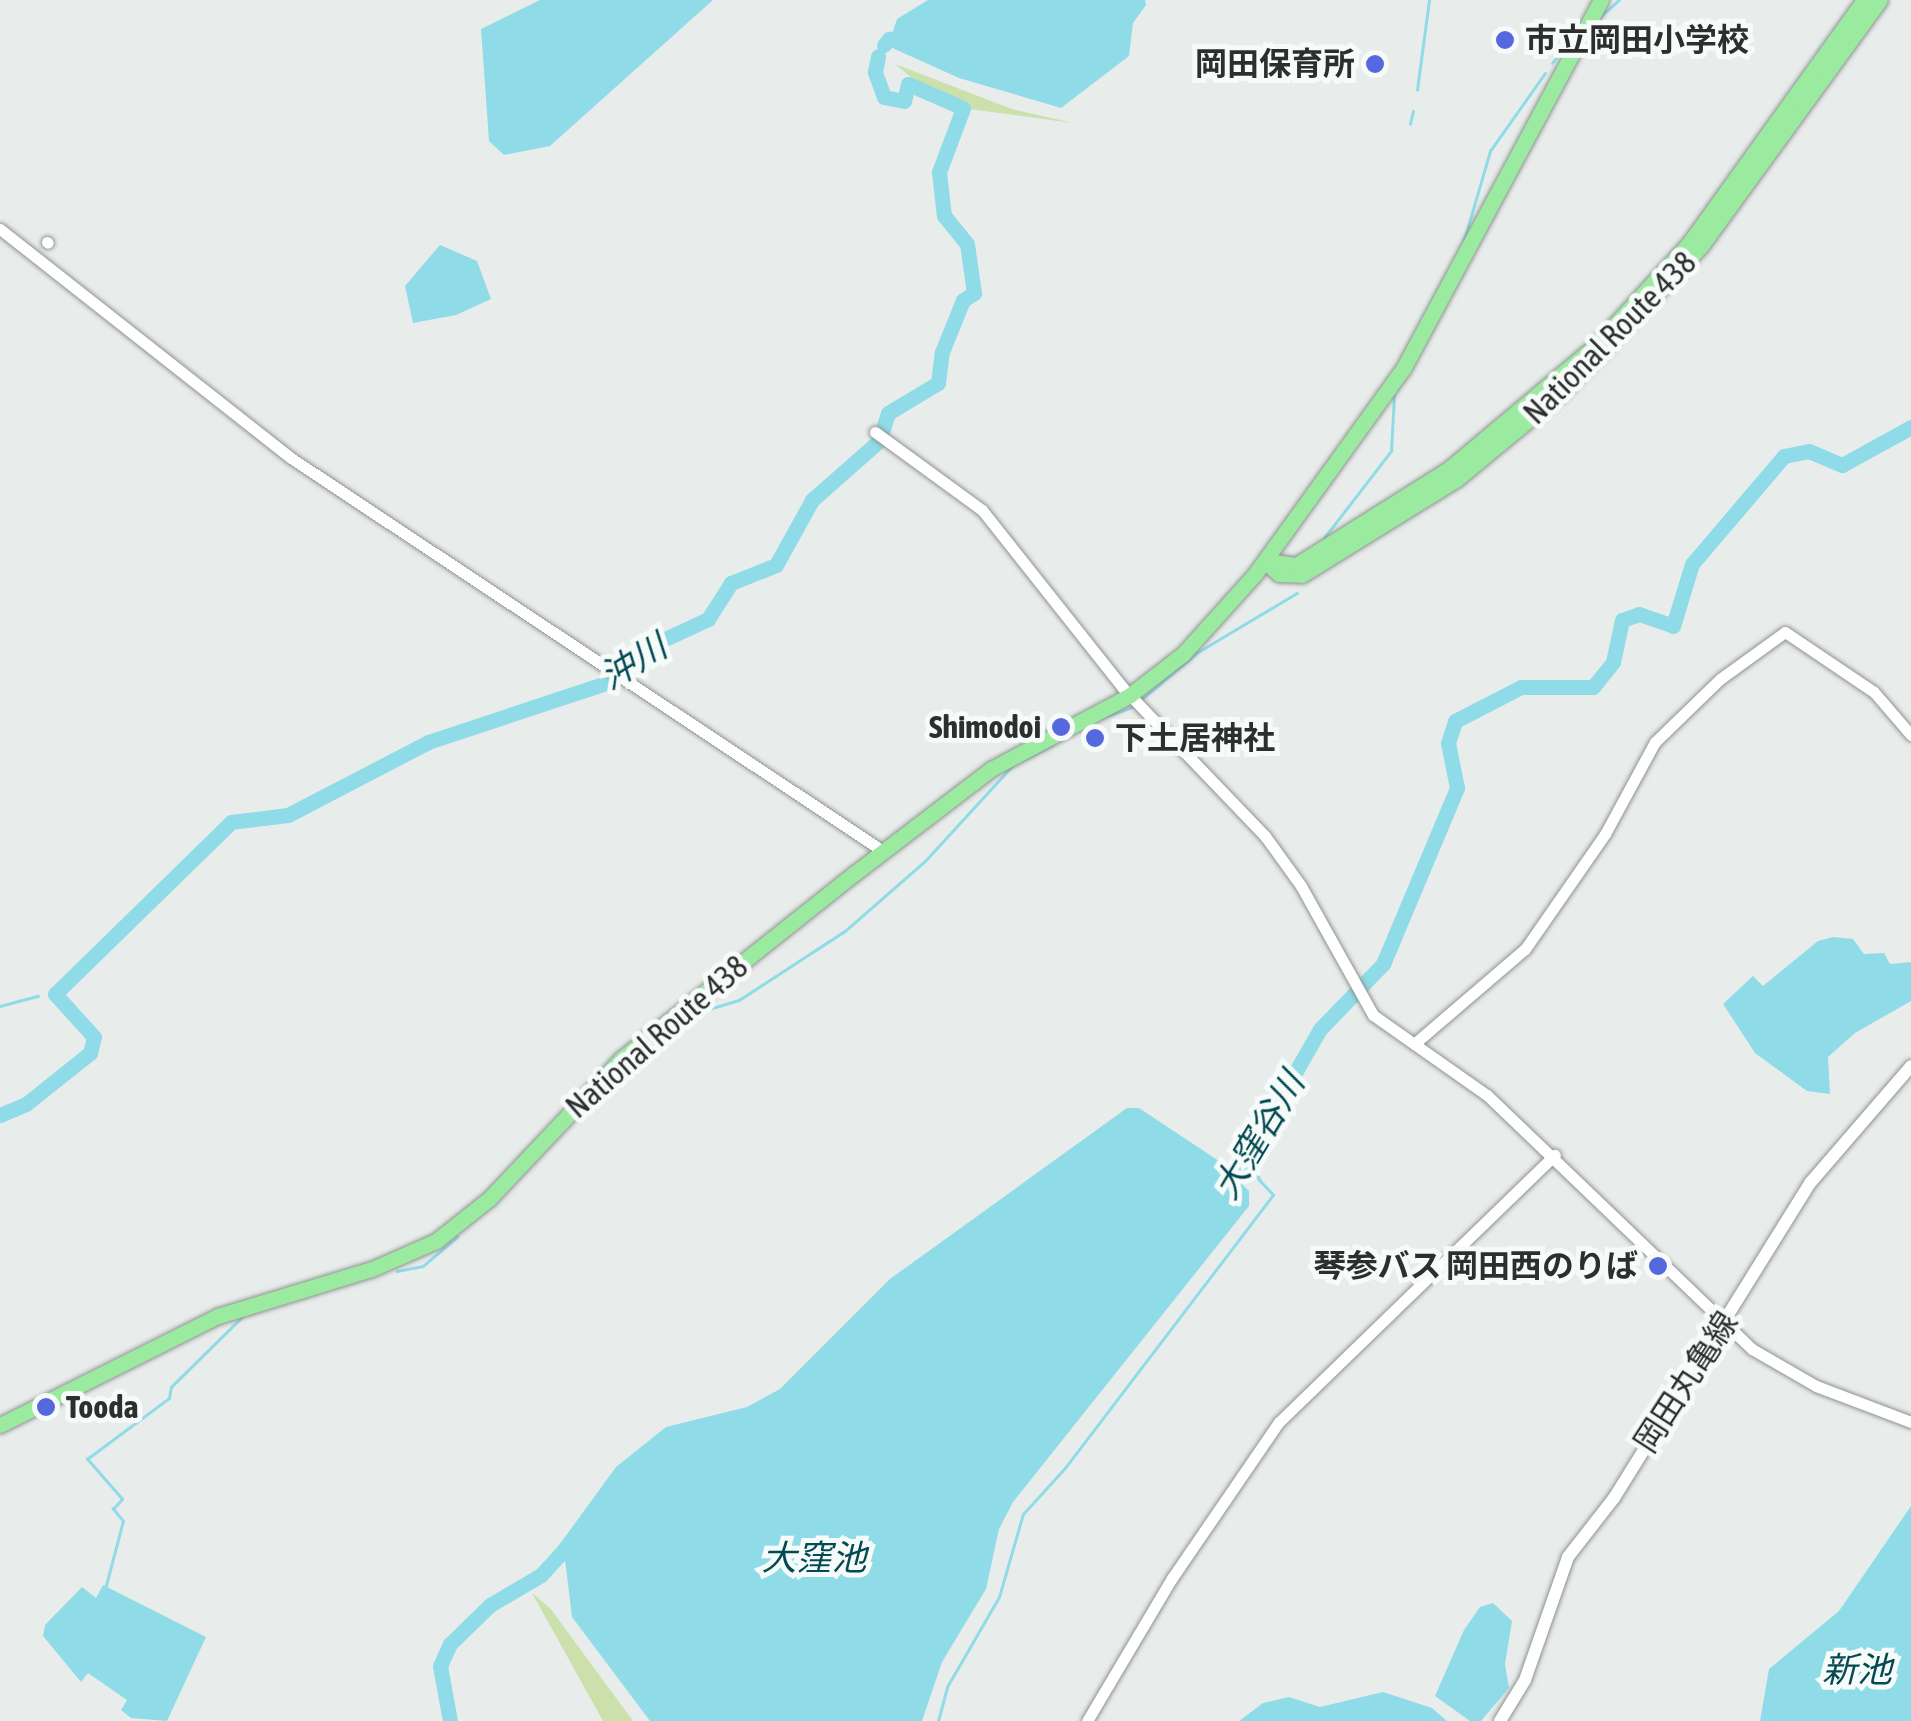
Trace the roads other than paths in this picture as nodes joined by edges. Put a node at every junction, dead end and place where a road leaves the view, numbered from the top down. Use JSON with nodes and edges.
{"nodes":[{"id":1,"x":1601,"y":0,"type":"edge"},
{"id":2,"x":1864,"y":0,"type":"edge"},
{"id":3,"x":1880,"y":0,"type":"edge"},
{"id":4,"x":0,"y":229,"type":"edge"},
{"id":5,"x":879,"y":434,"type":"dead end"},
{"id":6,"x":1265,"y":561,"type":"junction"},
{"id":7,"x":1134,"y":700,"type":"junction"},
{"id":8,"x":1911,"y":735,"type":"edge"},
{"id":9,"x":883,"y":851,"type":"junction"},
{"id":10,"x":1414,"y":1044,"type":"junction"},
{"id":11,"x":1911,"y":1066,"type":"edge"},
{"id":12,"x":1555,"y":1155,"type":"junction"},
{"id":13,"x":1723,"y":1326,"type":"junction"},
{"id":14,"x":1911,"y":1422,"type":"edge"},
{"id":15,"x":0,"y":1425,"type":"edge"},
{"id":16,"x":1087,"y":1721,"type":"edge"},
{"id":17,"x":1500,"y":1721,"type":"edge"}],
"edges":[{"from":1,"to":6,"type":"highway","name":"National Route 438"},
{"from":2,"to":6,"type":"highway","name":"National Route 438"},
{"from":3,"to":6,"type":"highway","name":"National Route 438"},
{"from":4,"to":9,"type":"street"},
{"from":5,"to":7,"type":"street"},
{"from":6,"to":7,"type":"highway","name":"National Route 438"},
{"from":7,"to":9,"type":"highway","name":"National Route 438"},
{"from":7,"to":10,"type":"street"},
{"from":8,"to":10,"type":"street"},
{"from":9,"to":15,"type":"highway","name":"National Route 438"},
{"from":10,"to":12,"type":"street"},
{"from":11,"to":13,"type":"main road","name":"岡田丸亀線"},
{"from":12,"to":13,"type":"street"},
{"from":12,"to":16,"type":"street"},
{"from":13,"to":14,"type":"street"},
{"from":13,"to":17,"type":"main road","name":"岡田丸亀線"}]}
